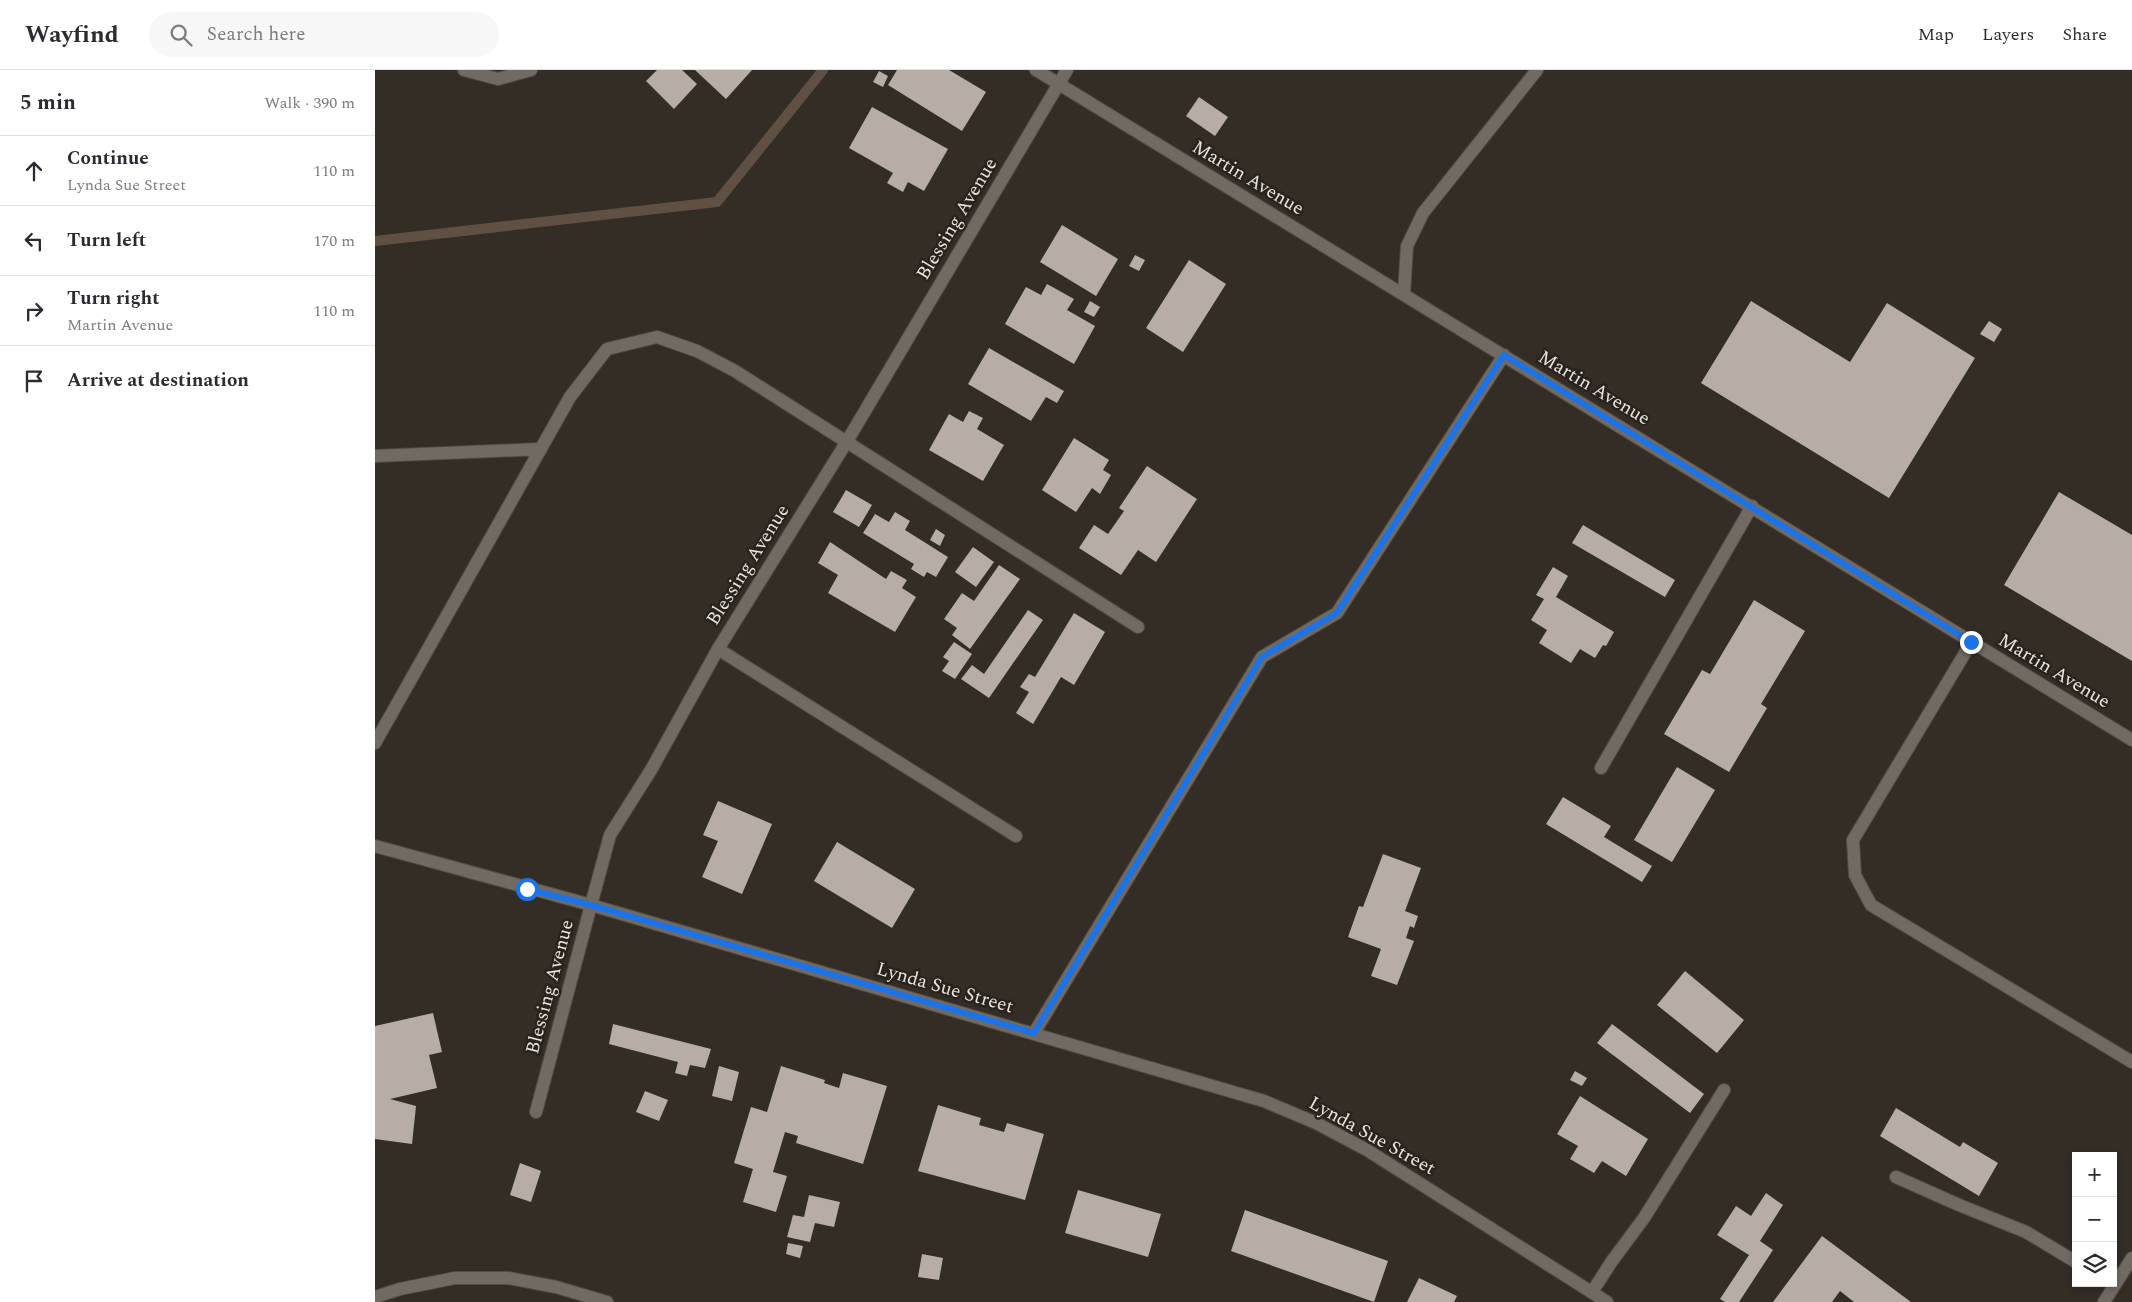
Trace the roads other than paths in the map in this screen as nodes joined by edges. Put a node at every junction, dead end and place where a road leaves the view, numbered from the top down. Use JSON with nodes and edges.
{"nodes":[{"id":1,"x":464,"y":70,"type":"edge"},
{"id":2,"x":531,"y":70,"type":"edge"},
{"id":3,"x":1036,"y":70,"type":"edge"},
{"id":4,"x":1067,"y":70,"type":"edge"},
{"id":5,"x":1537,"y":70,"type":"edge"},
{"id":6,"x":1059,"y":84,"type":"junction"},
{"id":7,"x":1403,"y":294,"type":"junction"},
{"id":8,"x":1504,"y":355,"type":"junction"},
{"id":9,"x":846,"y":443,"type":"junction"},
{"id":10,"x":541,"y":449,"type":"junction"},
{"id":11,"x":375,"y":456,"type":"edge"},
{"id":12,"x":1752,"y":506,"type":"junction"},
{"id":13,"x":1138,"y":627,"type":"dead end"},
{"id":14,"x":1971,"y":642,"type":"junction"},
{"id":15,"x":718,"y":649,"type":"junction"},
{"id":16,"x":2132,"y":740,"type":"edge"},
{"id":17,"x":375,"y":743,"type":"edge"},
{"id":18,"x":1601,"y":768,"type":"dead end"},
{"id":19,"x":1016,"y":836,"type":"dead end"},
{"id":20,"x":375,"y":846,"type":"edge"},
{"id":21,"x":591,"y":905,"type":"junction"},
{"id":22,"x":1034,"y":1033,"type":"junction"},
{"id":23,"x":2132,"y":1062,"type":"edge"},
{"id":24,"x":1724,"y":1090,"type":"dead end"},
{"id":25,"x":536,"y":1112,"type":"dead end"},
{"id":26,"x":1895,"y":1178,"type":"dead end"},
{"id":27,"x":2132,"y":1258,"type":"edge"},
{"id":28,"x":2072,"y":1260,"type":"edge"},
{"id":29,"x":2117,"y":1279,"type":"edge"},
{"id":30,"x":2112,"y":1287,"type":"edge"},
{"id":31,"x":1592,"y":1292,"type":"junction"},
{"id":32,"x":375,"y":1296,"type":"edge"},
{"id":33,"x":607,"y":1302,"type":"edge"},
{"id":34,"x":1607,"y":1302,"type":"edge"},
{"id":35,"x":2104,"y":1302,"type":"edge"}],
"edges":[{"from":1,"to":2,"type":"street"},
{"from":3,"to":6,"type":"street","name":"Martin Avenue"},
{"from":4,"to":6,"type":"street","name":"Blessing Avenue"},
{"from":5,"to":7,"type":"street"},
{"from":6,"to":7,"type":"street","name":"Martin Avenue"},
{"from":6,"to":9,"type":"street","name":"Blessing Avenue"},
{"from":7,"to":8,"type":"street","name":"Martin Avenue"},
{"from":8,"to":12,"type":"street","name":"Martin Avenue"},
{"from":8,"to":22,"type":"street"},
{"from":9,"to":10,"type":"street"},
{"from":9,"to":13,"type":"street"},
{"from":9,"to":15,"type":"street","name":"Blessing Avenue"},
{"from":10,"to":11,"type":"street"},
{"from":10,"to":17,"type":"street"},
{"from":12,"to":14,"type":"street","name":"Martin Avenue"},
{"from":12,"to":18,"type":"street"},
{"from":14,"to":16,"type":"street","name":"Martin Avenue"},
{"from":14,"to":23,"type":"street"},
{"from":15,"to":19,"type":"street"},
{"from":15,"to":21,"type":"street","name":"Blessing Avenue"},
{"from":20,"to":21,"type":"street","name":"Lynda Sue Street"},
{"from":21,"to":22,"type":"street","name":"Lynda Sue Street"},
{"from":21,"to":25,"type":"street","name":"Blessing Avenue"},
{"from":22,"to":31,"type":"street","name":"Lynda Sue Street"},
{"from":24,"to":31,"type":"street"},
{"from":26,"to":28,"type":"street"},
{"from":27,"to":29,"type":"street"},
{"from":30,"to":35,"type":"street"},
{"from":31,"to":34,"type":"street","name":"Lynda Sue Street"},
{"from":32,"to":33,"type":"street"}]}
